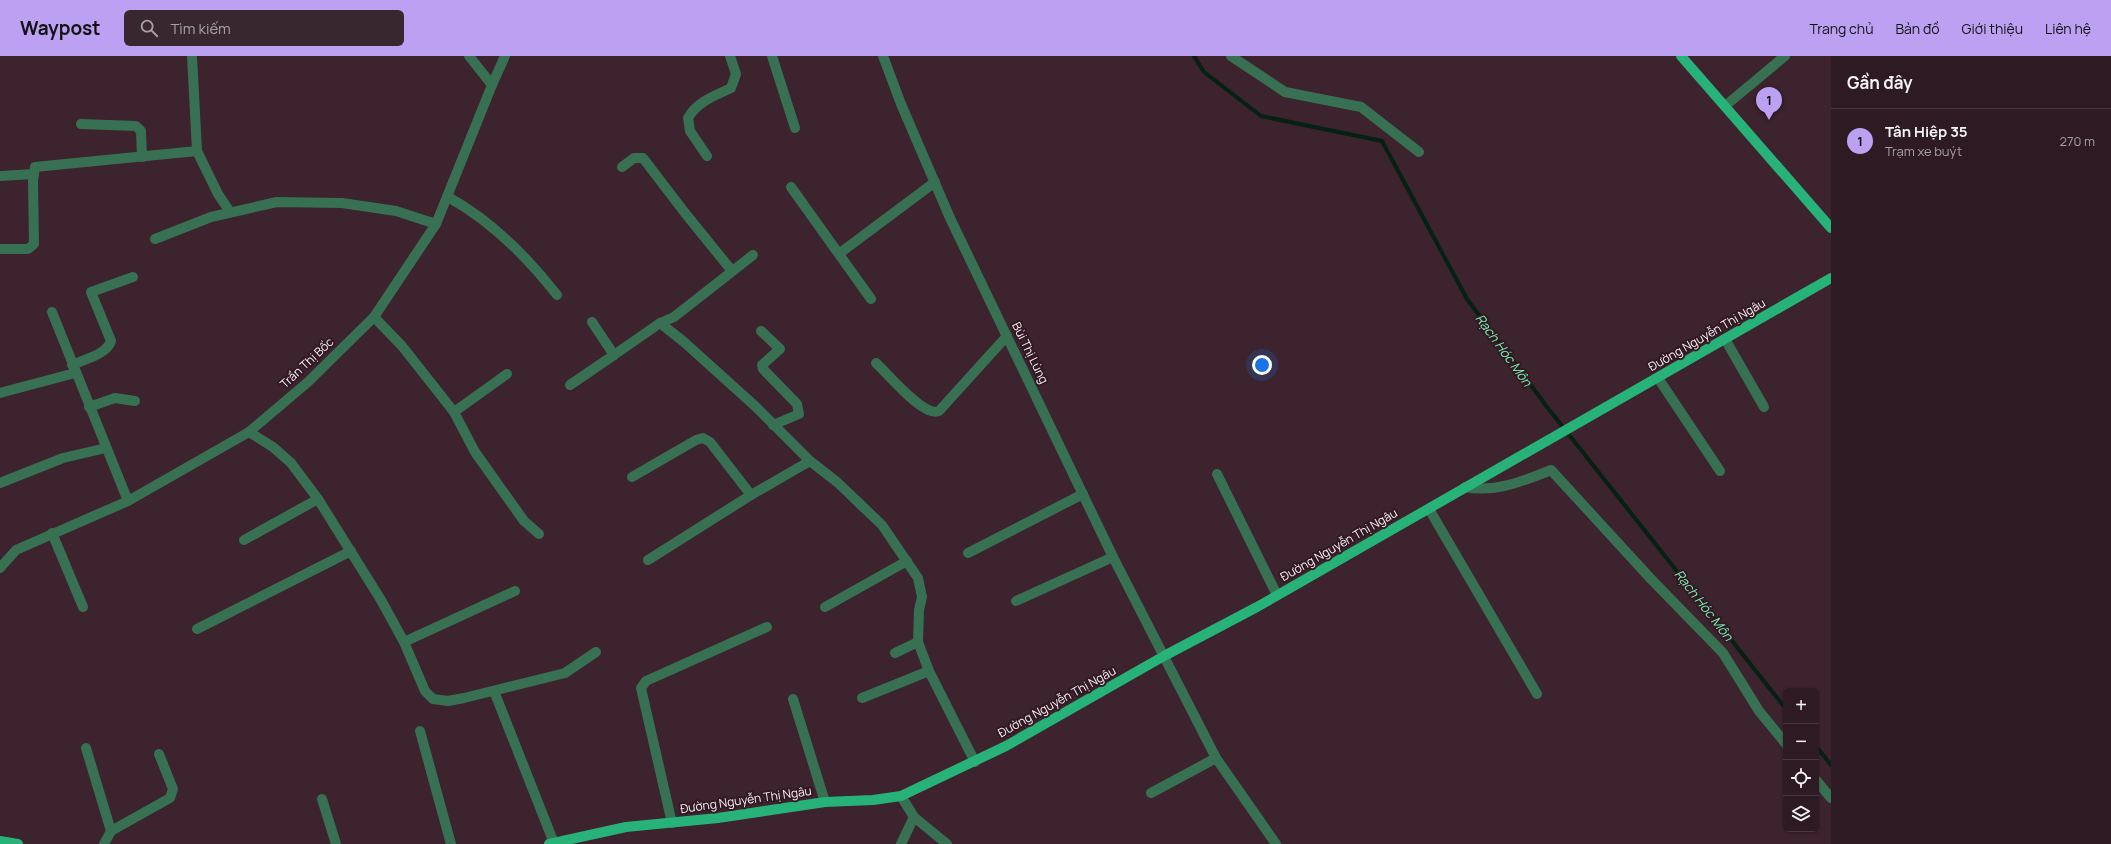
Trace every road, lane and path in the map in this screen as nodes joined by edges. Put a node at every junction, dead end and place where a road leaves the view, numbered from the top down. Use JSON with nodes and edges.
{"nodes":[{"id":1,"x":192,"y":56,"type":"edge"},
{"id":2,"x":469,"y":56,"type":"edge"},
{"id":3,"x":505,"y":56,"type":"edge"},
{"id":4,"x":730,"y":56,"type":"edge"},
{"id":5,"x":772,"y":56,"type":"edge"},
{"id":6,"x":882,"y":56,"type":"edge"},
{"id":7,"x":1231,"y":56,"type":"edge"},
{"id":8,"x":1681,"y":56,"type":"edge"},
{"id":9,"x":1785,"y":56,"type":"edge"},
{"id":10,"x":492,"y":85,"type":"junction"},
{"id":11,"x":1725,"y":106,"type":"junction"},
{"id":12,"x":81,"y":124,"type":"dead end"},
{"id":13,"x":795,"y":128,"type":"dead end"},
{"id":14,"x":197,"y":151,"type":"junction"},
{"id":15,"x":1419,"y":152,"type":"dead end"},
{"id":16,"x":707,"y":156,"type":"dead end"},
{"id":17,"x":142,"y":157,"type":"junction"},
{"id":18,"x":622,"y":167,"type":"dead end"},
{"id":19,"x":34,"y":174,"type":"junction"},
{"id":20,"x":0,"y":176,"type":"edge"},
{"id":21,"x":934,"y":182,"type":"junction"},
{"id":22,"x":791,"y":187,"type":"dead end"},
{"id":23,"x":448,"y":197,"type":"junction"},
{"id":24,"x":230,"y":212,"type":"junction"},
{"id":25,"x":436,"y":224,"type":"junction"},
{"id":26,"x":1831,"y":228,"type":"edge"},
{"id":27,"x":155,"y":239,"type":"dead end"},
{"id":28,"x":0,"y":249,"type":"edge"},
{"id":29,"x":840,"y":253,"type":"junction"},
{"id":30,"x":753,"y":255,"type":"dead end"},
{"id":31,"x":732,"y":271,"type":"junction"},
{"id":32,"x":133,"y":277,"type":"dead end"},
{"id":33,"x":1831,"y":278,"type":"edge"},
{"id":34,"x":557,"y":295,"type":"dead end"},
{"id":35,"x":872,"y":299,"type":"dead end"},
{"id":36,"x":52,"y":312,"type":"dead end"},
{"id":37,"x":374,"y":317,"type":"junction"},
{"id":38,"x":592,"y":322,"type":"dead end"},
{"id":39,"x":660,"y":324,"type":"junction"},
{"id":40,"x":761,"y":331,"type":"dead end"},
{"id":41,"x":1007,"y":336,"type":"junction"},
{"id":42,"x":1725,"y":339,"type":"junction"},
{"id":43,"x":614,"y":355,"type":"junction"},
{"id":44,"x":876,"y":363,"type":"dead end"},
{"id":45,"x":74,"y":369,"type":"junction"},
{"id":46,"x":507,"y":374,"type":"dead end"},
{"id":47,"x":1658,"y":378,"type":"junction"},
{"id":48,"x":570,"y":385,"type":"dead end"},
{"id":49,"x":0,"y":393,"type":"edge"},
{"id":50,"x":135,"y":401,"type":"dead end"},
{"id":51,"x":1764,"y":406,"type":"dead end"},
{"id":52,"x":88,"y":407,"type":"junction"},
{"id":53,"x":454,"y":412,"type":"junction"},
{"id":54,"x":773,"y":425,"type":"junction"},
{"id":55,"x":249,"y":432,"type":"junction"},
{"id":56,"x":106,"y":448,"type":"junction"},
{"id":57,"x":810,"y":461,"type":"junction"},
{"id":58,"x":1720,"y":471,"type":"dead end"},
{"id":59,"x":1217,"y":474,"type":"dead end"},
{"id":60,"x":632,"y":477,"type":"dead end"},
{"id":61,"x":0,"y":483,"type":"edge"},
{"id":62,"x":1465,"y":487,"type":"junction"},
{"id":63,"x":1083,"y":494,"type":"junction"},
{"id":64,"x":751,"y":495,"type":"junction"},
{"id":65,"x":318,"y":499,"type":"junction"},
{"id":66,"x":128,"y":501,"type":"junction"},
{"id":67,"x":1429,"y":509,"type":"junction"},
{"id":68,"x":52,"y":533,"type":"junction"},
{"id":69,"x":539,"y":534,"type":"dead end"},
{"id":70,"x":244,"y":540,"type":"dead end"},
{"id":71,"x":351,"y":551,"type":"junction"},
{"id":72,"x":968,"y":553,"type":"dead end"},
{"id":73,"x":1113,"y":557,"type":"junction"},
{"id":74,"x":648,"y":560,"type":"dead end"},
{"id":75,"x":907,"y":561,"type":"junction"},
{"id":76,"x":0,"y":568,"type":"edge"},
{"id":77,"x":515,"y":591,"type":"dead end"},
{"id":78,"x":1277,"y":595,"type":"junction"},
{"id":79,"x":1016,"y":601,"type":"dead end"},
{"id":80,"x":83,"y":607,"type":"dead end"},
{"id":81,"x":825,"y":607,"type":"dead end"},
{"id":82,"x":767,"y":627,"type":"dead end"},
{"id":83,"x":197,"y":629,"type":"dead end"},
{"id":84,"x":404,"y":642,"type":"junction"},
{"id":85,"x":918,"y":642,"type":"junction"},
{"id":86,"x":596,"y":652,"type":"dead end"},
{"id":87,"x":895,"y":653,"type":"dead end"},
{"id":88,"x":1164,"y":656,"type":"junction"},
{"id":89,"x":929,"y":670,"type":"junction"},
{"id":90,"x":494,"y":691,"type":"junction"},
{"id":91,"x":1537,"y":694,"type":"dead end"},
{"id":92,"x":862,"y":698,"type":"dead end"},
{"id":93,"x":793,"y":699,"type":"dead end"},
{"id":94,"x":420,"y":731,"type":"dead end"},
{"id":95,"x":1783,"y":740,"type":"edge"},
{"id":96,"x":86,"y":748,"type":"dead end"},
{"id":97,"x":159,"y":754,"type":"dead end"},
{"id":98,"x":1216,"y":758,"type":"junction"},
{"id":99,"x":974,"y":762,"type":"junction"},
{"id":100,"x":1819,"y":784,"type":"edge"},
{"id":101,"x":1151,"y":793,"type":"dead end"},
{"id":102,"x":902,"y":796,"type":"junction"},
{"id":103,"x":1831,"y":798,"type":"edge"},
{"id":104,"x":322,"y":799,"type":"dead end"},
{"id":105,"x":825,"y":802,"type":"junction"},
{"id":106,"x":914,"y":817,"type":"junction"},
{"id":107,"x":672,"y":823,"type":"junction"},
{"id":108,"x":111,"y":831,"type":"junction"},
{"id":109,"x":0,"y":841,"type":"edge"},
{"id":110,"x":552,"y":843,"type":"edge"},
{"id":111,"x":18,"y":844,"type":"edge"},
{"id":112,"x":104,"y":844,"type":"edge"},
{"id":113,"x":336,"y":844,"type":"edge"},
{"id":114,"x":451,"y":844,"type":"edge"},
{"id":115,"x":901,"y":844,"type":"edge"},
{"id":116,"x":947,"y":844,"type":"edge"},
{"id":117,"x":1276,"y":844,"type":"edge"}],
"edges":[{"from":1,"to":14,"type":"street"},
{"from":2,"to":10,"type":"street"},
{"from":3,"to":10,"type":"street","name":"Trần Thị Bốc"},
{"from":4,"to":16,"type":"street"},
{"from":5,"to":13,"type":"street"},
{"from":6,"to":21,"type":"street","name":"Bùi Thị Lùng"},
{"from":7,"to":15,"type":"street"},
{"from":8,"to":11,"type":"main road"},
{"from":9,"to":11,"type":"street"},
{"from":10,"to":23,"type":"street","name":"Trần Thị Bốc"},
{"from":11,"to":26,"type":"main road"},
{"from":12,"to":17,"type":"street"},
{"from":14,"to":17,"type":"street"},
{"from":14,"to":24,"type":"street"},
{"from":17,"to":19,"type":"street"},
{"from":18,"to":31,"type":"street"},
{"from":19,"to":20,"type":"street"},
{"from":19,"to":28,"type":"street"},
{"from":21,"to":29,"type":"street"},
{"from":21,"to":41,"type":"street","name":"Bùi Thị Lùng"},
{"from":22,"to":29,"type":"street"},
{"from":23,"to":25,"type":"street","name":"Trần Thị Bốc"},
{"from":23,"to":34,"type":"street"},
{"from":24,"to":25,"type":"street"},
{"from":24,"to":27,"type":"street"},
{"from":25,"to":37,"type":"street","name":"Trần Thị Bốc"},
{"from":29,"to":35,"type":"street"},
{"from":30,"to":31,"type":"street"},
{"from":31,"to":39,"type":"street"},
{"from":32,"to":45,"type":"street"},
{"from":33,"to":42,"type":"main road","name":"Đường Nguyễn Thị Ngâu"},
{"from":36,"to":45,"type":"street"},
{"from":37,"to":53,"type":"street"},
{"from":37,"to":55,"type":"street","name":"Trần Thị Bốc"},
{"from":38,"to":43,"type":"street"},
{"from":39,"to":43,"type":"street"},
{"from":39,"to":54,"type":"street"},
{"from":40,"to":54,"type":"street"},
{"from":41,"to":44,"type":"street"},
{"from":41,"to":63,"type":"street","name":"Bùi Thị Lùng"},
{"from":42,"to":47,"type":"main road","name":"Đường Nguyễn Thị Ngâu"},
{"from":42,"to":51,"type":"street"},
{"from":43,"to":48,"type":"street"},
{"from":45,"to":49,"type":"street"},
{"from":45,"to":52,"type":"street"},
{"from":46,"to":53,"type":"street"},
{"from":47,"to":58,"type":"street"},
{"from":47,"to":62,"type":"main road","name":"Đường Nguyễn Thị Ngâu"},
{"from":50,"to":52,"type":"street"},
{"from":52,"to":56,"type":"street"},
{"from":53,"to":69,"type":"street"},
{"from":54,"to":57,"type":"street"},
{"from":55,"to":65,"type":"street"},
{"from":55,"to":66,"type":"street","name":"Trần Thị Bốc"},
{"from":56,"to":61,"type":"street"},
{"from":56,"to":66,"type":"street"},
{"from":57,"to":64,"type":"street"},
{"from":57,"to":75,"type":"street"},
{"from":59,"to":78,"type":"street"},
{"from":60,"to":64,"type":"street"},
{"from":62,"to":67,"type":"main road","name":"Đường Nguyễn Thị Ngâu"},
{"from":62,"to":95,"type":"street"},
{"from":63,"to":72,"type":"street"},
{"from":63,"to":73,"type":"street","name":"Bùi Thị Lùng"},
{"from":64,"to":74,"type":"street"},
{"from":65,"to":70,"type":"street"},
{"from":65,"to":71,"type":"street"},
{"from":66,"to":68,"type":"street","name":"Trần Thị Bốc"},
{"from":67,"to":78,"type":"main road","name":"Đường Nguyễn Thị Ngâu"},
{"from":67,"to":91,"type":"street"},
{"from":68,"to":76,"type":"street","name":"Trần Thị Bốc"},
{"from":68,"to":80,"type":"street"},
{"from":71,"to":83,"type":"street"},
{"from":71,"to":84,"type":"street"},
{"from":73,"to":79,"type":"street"},
{"from":73,"to":88,"type":"street","name":"Bùi Thị Lùng"},
{"from":75,"to":81,"type":"street"},
{"from":75,"to":85,"type":"street"},
{"from":77,"to":84,"type":"street"},
{"from":78,"to":88,"type":"main road","name":"Đường Nguyễn Thị Ngâu"},
{"from":82,"to":107,"type":"street"},
{"from":84,"to":90,"type":"street"},
{"from":85,"to":87,"type":"street"},
{"from":85,"to":89,"type":"street"},
{"from":86,"to":90,"type":"street"},
{"from":88,"to":98,"type":"street","name":"Bùi Thị Lùng"},
{"from":88,"to":99,"type":"main road","name":"Đường Nguyễn Thị Ngâu"},
{"from":89,"to":92,"type":"street"},
{"from":89,"to":99,"type":"street"},
{"from":90,"to":110,"type":"street"},
{"from":93,"to":105,"type":"street"},
{"from":94,"to":114,"type":"street"},
{"from":96,"to":108,"type":"street"},
{"from":97,"to":108,"type":"street"},
{"from":98,"to":101,"type":"street"},
{"from":98,"to":117,"type":"street","name":"Bùi Thị Lùng"},
{"from":99,"to":102,"type":"main road","name":"Đường Nguyễn Thị Ngâu"},
{"from":100,"to":103,"type":"street"},
{"from":102,"to":105,"type":"main road","name":"Đường Nguyễn Thị Ngâu"},
{"from":102,"to":106,"type":"street"},
{"from":104,"to":113,"type":"street"},
{"from":105,"to":107,"type":"main road","name":"Đường Nguyễn Thị Ngâu"},
{"from":106,"to":115,"type":"street"},
{"from":106,"to":116,"type":"street"},
{"from":107,"to":110,"type":"main road","name":"Đường Nguyễn Thị Ngâu"},
{"from":108,"to":112,"type":"street"},
{"from":109,"to":111,"type":"main road"}]}
